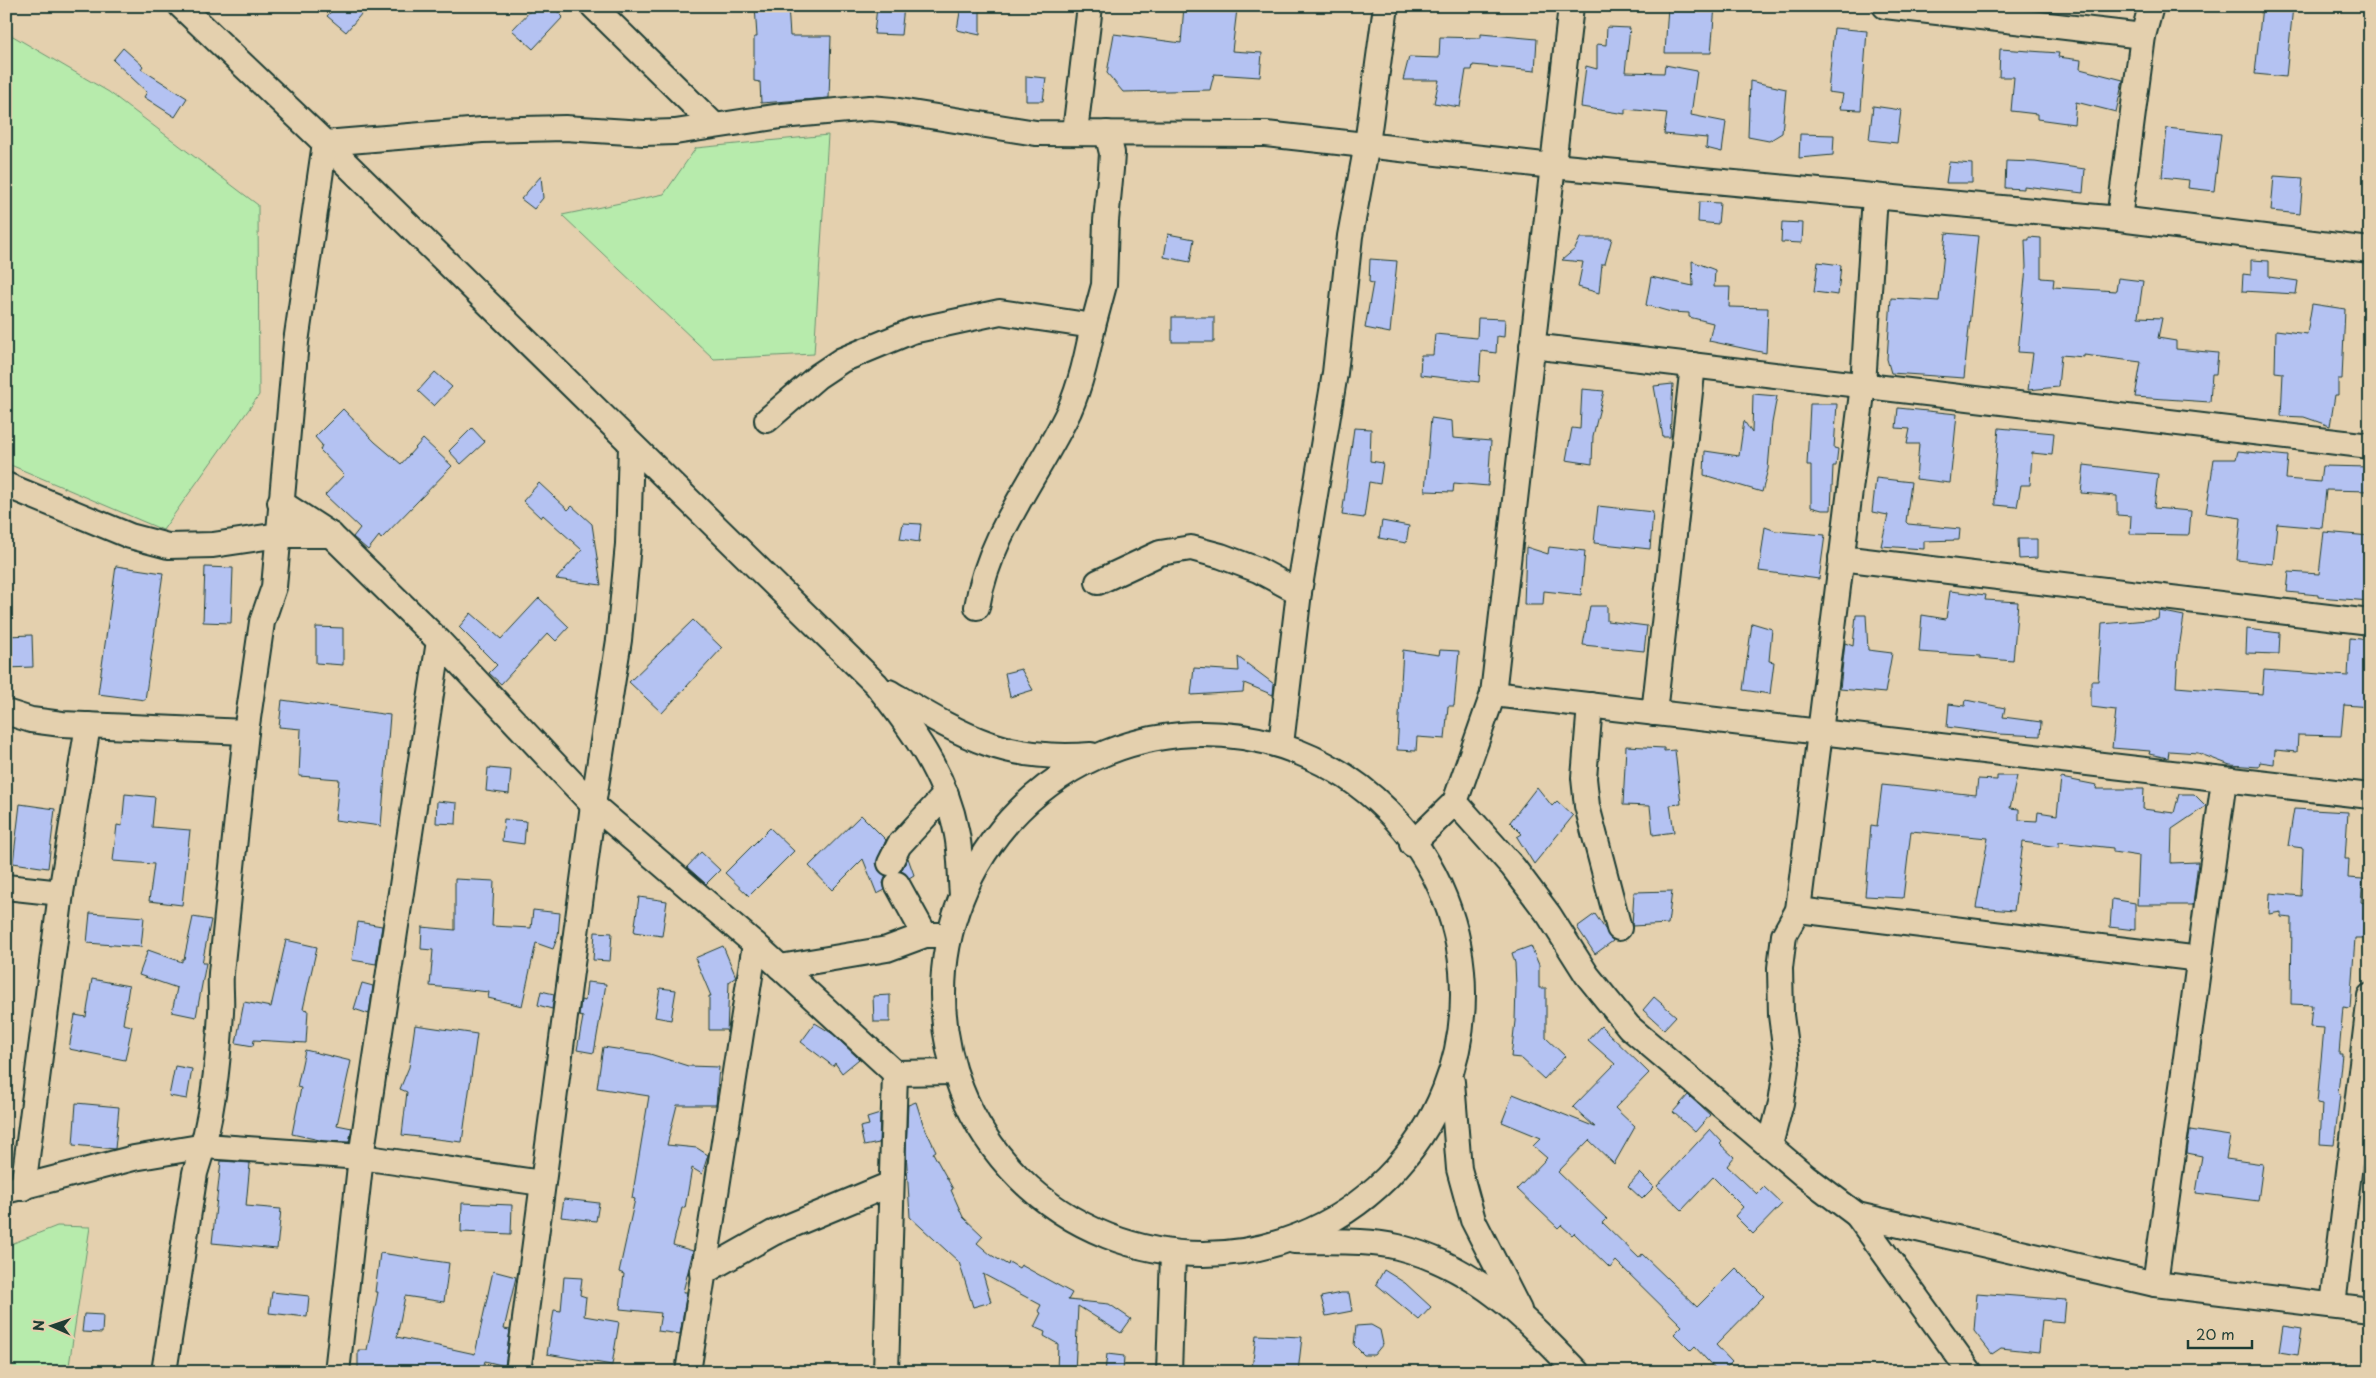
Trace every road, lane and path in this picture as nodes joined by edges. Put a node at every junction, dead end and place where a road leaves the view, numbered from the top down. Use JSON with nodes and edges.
{"nodes":[{"id":1,"x":181,"y":6,"type":"edge"},
{"id":2,"x":593,"y":6,"type":"edge"},
{"id":3,"x":1090,"y":6,"type":"edge"},
{"id":4,"x":1386,"y":6,"type":"edge"},
{"id":5,"x":1571,"y":6,"type":"edge"},
{"id":6,"x":1885,"y":6,"type":"edge"},
{"id":7,"x":2151,"y":6,"type":"edge"},
{"id":8,"x":2143,"y":36,"type":"junction"},
{"id":9,"x":713,"y":124,"type":"junction"},
{"id":10,"x":1075,"y":132,"type":"junction"},
{"id":11,"x":1107,"y":133,"type":"junction"},
{"id":12,"x":326,"y":143,"type":"junction"},
{"id":13,"x":1367,"y":144,"type":"junction"},
{"id":14,"x":1553,"y":166,"type":"junction"},
{"id":15,"x":1875,"y":196,"type":"junction"},
{"id":16,"x":2119,"y":219,"type":"junction"},
{"id":17,"x":2370,"y":250,"type":"edge"},
{"id":18,"x":1094,"y":326,"type":"junction"},
{"id":19,"x":1532,"y":346,"type":"junction"},
{"id":20,"x":1693,"y":365,"type":"junction"},
{"id":21,"x":1863,"y":386,"type":"junction"},
{"id":22,"x":767,"y":420,"type":"dead end"},
{"id":23,"x":631,"y":446,"type":"junction"},
{"id":24,"x":2370,"y":446,"type":"edge"},
{"id":25,"x":6,"y":485,"type":"edge"},
{"id":26,"x":280,"y":502,"type":"junction"},
{"id":27,"x":279,"y":535,"type":"junction"},
{"id":28,"x":331,"y":535,"type":"junction"},
{"id":29,"x":1841,"y":558,"type":"junction"},
{"id":30,"x":1098,"y":582,"type":"dead end"},
{"id":31,"x":1299,"y":592,"type":"junction"},
{"id":32,"x":976,"y":607,"type":"dead end"},
{"id":33,"x":2370,"y":622,"type":"edge"},
{"id":34,"x":439,"y":641,"type":"junction"},
{"id":35,"x":876,"y":684,"type":"junction"},
{"id":36,"x":1493,"y":694,"type":"junction"},
{"id":37,"x":1590,"y":705,"type":"junction"},
{"id":38,"x":6,"y":712,"type":"edge"},
{"id":39,"x":1654,"y":712,"type":"junction"},
{"id":40,"x":88,"y":725,"type":"junction"},
{"id":41,"x":1820,"y":731,"type":"junction"},
{"id":42,"x":246,"y":732,"type":"junction"},
{"id":43,"x":1281,"y":744,"type":"junction"},
{"id":44,"x":1098,"y":755,"type":"junction"},
{"id":45,"x":2224,"y":780,"type":"junction"},
{"id":46,"x":946,"y":794,"type":"junction"},
{"id":47,"x":2370,"y":796,"type":"edge"},
{"id":48,"x":1455,"y":802,"type":"junction"},
{"id":49,"x":593,"y":805,"type":"junction"},
{"id":50,"x":1412,"y":844,"type":"junction"},
{"id":51,"x":6,"y":887,"type":"edge"},
{"id":52,"x":61,"y":893,"type":"junction"},
{"id":53,"x":962,"y":894,"type":"junction"},
{"id":54,"x":1798,"y":910,"type":"junction"},
{"id":55,"x":1619,"y":928,"type":"dead end"},
{"id":56,"x":925,"y":935,"type":"junction"},
{"id":57,"x":949,"y":935,"type":"junction"},
{"id":58,"x":755,"y":944,"type":"junction"},
{"id":59,"x":2200,"y":959,"type":"junction"},
{"id":60,"x":780,"y":967,"type":"junction"},
{"id":61,"x":2370,"y":996,"type":"edge"},
{"id":62,"x":895,"y":1072,"type":"junction"},
{"id":63,"x":954,"y":1072,"type":"junction"},
{"id":64,"x":1452,"y":1073,"type":"junction"},
{"id":65,"x":1770,"y":1145,"type":"junction"},
{"id":66,"x":205,"y":1146,"type":"junction"},
{"id":67,"x":361,"y":1157,"type":"junction"},
{"id":68,"x":542,"y":1183,"type":"junction"},
{"id":69,"x":891,"y":1184,"type":"junction"},
{"id":70,"x":14,"y":1190,"type":"edge"},
{"id":71,"x":1857,"y":1215,"type":"junction"},
{"id":72,"x":1290,"y":1241,"type":"junction"},
{"id":73,"x":1173,"y":1255,"type":"junction"},
{"id":74,"x":702,"y":1273,"type":"junction"},
{"id":75,"x":2155,"y":1284,"type":"junction"},
{"id":76,"x":2333,"y":1305,"type":"junction"},
{"id":77,"x":2370,"y":1310,"type":"edge"},
{"id":78,"x":1522,"y":1316,"type":"junction"},
{"id":79,"x":164,"y":1372,"type":"edge"},
{"id":80,"x":337,"y":1372,"type":"edge"},
{"id":81,"x":518,"y":1372,"type":"edge"},
{"id":82,"x":688,"y":1372,"type":"edge"},
{"id":83,"x":886,"y":1372,"type":"edge"},
{"id":84,"x":1169,"y":1372,"type":"edge"},
{"id":85,"x":1577,"y":1372,"type":"edge"},
{"id":86,"x":1970,"y":1372,"type":"edge"}],
"edges":[{"from":1,"to":12,"type":"street"},
{"from":2,"to":9,"type":"street"},
{"from":3,"to":10,"type":"street"},
{"from":4,"to":13,"type":"street"},
{"from":5,"to":14,"type":"street"},
{"from":6,"to":8,"type":"street"},
{"from":7,"to":8,"type":"street"},
{"from":8,"to":16,"type":"street"},
{"from":9,"to":10,"type":"street"},
{"from":9,"to":12,"type":"street"},
{"from":10,"to":11,"type":"street"},
{"from":11,"to":13,"type":"street"},
{"from":11,"to":18,"type":"street"},
{"from":12,"to":23,"type":"street"},
{"from":12,"to":26,"type":"street"},
{"from":13,"to":14,"type":"street"},
{"from":13,"to":31,"type":"street"},
{"from":14,"to":15,"type":"street"},
{"from":14,"to":19,"type":"street"},
{"from":15,"to":16,"type":"street"},
{"from":15,"to":21,"type":"street"},
{"from":16,"to":17,"type":"street"},
{"from":18,"to":22,"type":"street"},
{"from":18,"to":32,"type":"street"},
{"from":19,"to":20,"type":"street"},
{"from":19,"to":36,"type":"street"},
{"from":20,"to":21,"type":"street"},
{"from":20,"to":39,"type":"street"},
{"from":21,"to":24,"type":"street"},
{"from":21,"to":29,"type":"street"},
{"from":23,"to":35,"type":"street"},
{"from":23,"to":49,"type":"street"},
{"from":25,"to":27,"type":"street"},
{"from":26,"to":27,"type":"street"},
{"from":26,"to":28,"type":"street"},
{"from":27,"to":28,"type":"street"},
{"from":27,"to":42,"type":"street"},
{"from":28,"to":34,"type":"street"},
{"from":29,"to":33,"type":"street"},
{"from":29,"to":41,"type":"street"},
{"from":30,"to":31,"type":"street"},
{"from":31,"to":43,"type":"street"},
{"from":34,"to":49,"type":"street"},
{"from":34,"to":67,"type":"street"},
{"from":35,"to":44,"type":"street"},
{"from":35,"to":46,"type":"street"},
{"from":36,"to":37,"type":"street"},
{"from":36,"to":48,"type":"street"},
{"from":37,"to":39,"type":"street"},
{"from":37,"to":55,"type":"street"},
{"from":38,"to":40,"type":"street"},
{"from":39,"to":41,"type":"street"},
{"from":40,"to":42,"type":"street"},
{"from":40,"to":52,"type":"street"},
{"from":41,"to":45,"type":"street"},
{"from":41,"to":54,"type":"street"},
{"from":42,"to":66,"type":"street"},
{"from":43,"to":44,"type":"street"},
{"from":43,"to":50,"type":"street"},
{"from":44,"to":53,"type":"street"},
{"from":45,"to":47,"type":"street"},
{"from":45,"to":59,"type":"street"},
{"from":46,"to":53,"type":"street"},
{"from":46,"to":56,"type":"street"},
{"from":48,"to":50,"type":"street"},
{"from":48,"to":65,"type":"street"},
{"from":49,"to":58,"type":"street"},
{"from":49,"to":68,"type":"street"},
{"from":50,"to":64,"type":"street"},
{"from":51,"to":52,"type":"street"},
{"from":52,"to":70,"type":"street"},
{"from":53,"to":57,"type":"street"},
{"from":54,"to":59,"type":"street"},
{"from":54,"to":65,"type":"street"},
{"from":56,"to":57,"type":"street"},
{"from":56,"to":60,"type":"street"},
{"from":57,"to":63,"type":"street"},
{"from":58,"to":60,"type":"street"},
{"from":58,"to":74,"type":"street"},
{"from":59,"to":75,"type":"street"},
{"from":60,"to":62,"type":"street"},
{"from":61,"to":76,"type":"street"},
{"from":62,"to":63,"type":"street"},
{"from":62,"to":69,"type":"street"},
{"from":63,"to":73,"type":"street"},
{"from":64,"to":72,"type":"street"},
{"from":64,"to":78,"type":"street"},
{"from":65,"to":71,"type":"street"},
{"from":66,"to":67,"type":"street"},
{"from":66,"to":70,"type":"street"},
{"from":66,"to":79,"type":"street"},
{"from":67,"to":68,"type":"street"},
{"from":67,"to":80,"type":"street"},
{"from":68,"to":81,"type":"street"},
{"from":69,"to":74,"type":"street"},
{"from":69,"to":83,"type":"street"},
{"from":71,"to":75,"type":"street"},
{"from":71,"to":86,"type":"street"},
{"from":72,"to":73,"type":"street"},
{"from":72,"to":78,"type":"street"},
{"from":73,"to":84,"type":"street"},
{"from":74,"to":82,"type":"street"},
{"from":75,"to":76,"type":"street"},
{"from":76,"to":77,"type":"street"},
{"from":78,"to":85,"type":"street"}]}
